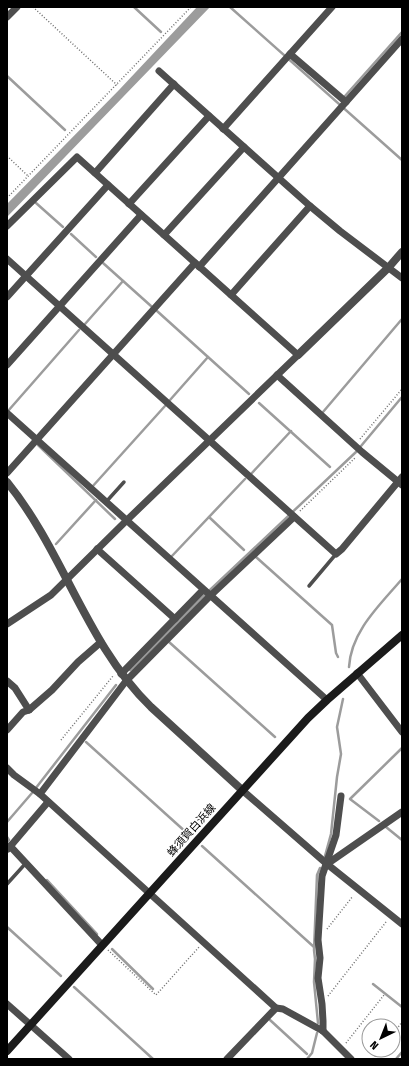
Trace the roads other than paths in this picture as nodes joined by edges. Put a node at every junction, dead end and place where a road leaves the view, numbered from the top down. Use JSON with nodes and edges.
{"nodes":[{"id":1,"x":16,"y":7,"type":"edge"},
{"id":2,"x":332,"y":7,"type":"edge"},
{"id":3,"x":7,"y":17,"type":"edge"},
{"id":4,"x":402,"y":39,"type":"edge"},
{"id":5,"x":288,"y":56,"type":"junction"},
{"id":6,"x":158,"y":71,"type":"dead end"},
{"id":7,"x":174,"y":84,"type":"junction"},
{"id":8,"x":343,"y":105,"type":"junction"},
{"id":9,"x":209,"y":116,"type":"junction"},
{"id":10,"x":223,"y":129,"type":"junction"},
{"id":11,"x":244,"y":147,"type":"junction"},
{"id":12,"x":94,"y":173,"type":"junction"},
{"id":13,"x":279,"y":178,"type":"junction"},
{"id":14,"x":108,"y":185,"type":"junction"},
{"id":15,"x":129,"y":204,"type":"junction"},
{"id":16,"x":310,"y":206,"type":"junction"},
{"id":17,"x":141,"y":215,"type":"junction"},
{"id":18,"x":7,"y":226,"type":"edge"},
{"id":19,"x":164,"y":235,"type":"junction"},
{"id":20,"x":402,"y":252,"type":"edge"},
{"id":21,"x":7,"y":259,"type":"edge"},
{"id":22,"x":197,"y":265,"type":"junction"},
{"id":23,"x":389,"y":267,"type":"junction"},
{"id":24,"x":26,"y":276,"type":"junction"},
{"id":25,"x":402,"y":278,"type":"edge"},
{"id":26,"x":231,"y":295,"type":"junction"},
{"id":27,"x":7,"y":297,"type":"edge"},
{"id":28,"x":59,"y":306,"type":"junction"},
{"id":29,"x":113,"y":355,"type":"junction"},
{"id":30,"x":298,"y":356,"type":"junction"},
{"id":31,"x":7,"y":365,"type":"edge"},
{"id":32,"x":277,"y":375,"type":"junction"},
{"id":33,"x":7,"y":413,"type":"edge"},
{"id":34,"x":36,"y":440,"type":"junction"},
{"id":35,"x":209,"y":441,"type":"junction"},
{"id":36,"x":7,"y":473,"type":"edge"},
{"id":37,"x":401,"y":481,"type":"edge"},
{"id":38,"x":7,"y":482,"type":"edge"},
{"id":39,"x":124,"y":482,"type":"dead end"},
{"id":40,"x":105,"y":502,"type":"junction"},
{"id":41,"x":291,"y":514,"type":"junction"},
{"id":42,"x":126,"y":521,"type":"junction"},
{"id":43,"x":97,"y":549,"type":"junction"},
{"id":44,"x":336,"y":554,"type":"junction"},
{"id":45,"x":67,"y":580,"type":"junction"},
{"id":46,"x":309,"y":586,"type":"dead end"},
{"id":47,"x":207,"y":593,"type":"junction"},
{"id":48,"x":175,"y":619,"type":"junction"},
{"id":49,"x":7,"y":624,"type":"edge"},
{"id":50,"x":402,"y":635,"type":"edge"},
{"id":51,"x":101,"y":642,"type":"junction"},
{"id":52,"x":357,"y":673,"type":"junction"},
{"id":53,"x":122,"y":675,"type":"junction"},
{"id":54,"x":7,"y":681,"type":"edge"},
{"id":55,"x":326,"y":700,"type":"junction"},
{"id":56,"x":29,"y":710,"type":"junction"},
{"id":57,"x":7,"y":730,"type":"edge"},
{"id":58,"x":402,"y":732,"type":"edge"},
{"id":59,"x":7,"y":768,"type":"edge"},
{"id":60,"x":242,"y":790,"type":"junction"},
{"id":61,"x":36,"y":792,"type":"junction"},
{"id":62,"x":341,"y":796,"type":"dead end"},
{"id":63,"x":48,"y":802,"type":"junction"},
{"id":64,"x":402,"y":812,"type":"edge"},
{"id":65,"x":9,"y":848,"type":"edge"},
{"id":66,"x":26,"y":863,"type":"junction"},
{"id":67,"x":326,"y":864,"type":"junction"},
{"id":68,"x":7,"y":884,"type":"edge"},
{"id":69,"x":149,"y":892,"type":"junction"},
{"id":70,"x":402,"y":924,"type":"edge"},
{"id":71,"x":102,"y":945,"type":"junction"},
{"id":72,"x":7,"y":1004,"type":"edge"},
{"id":73,"x":276,"y":1008,"type":"junction"},
{"id":74,"x":30,"y":1025,"type":"junction"},
{"id":75,"x":323,"y":1031,"type":"junction"},
{"id":76,"x":7,"y":1051,"type":"edge"},
{"id":77,"x":69,"y":1059,"type":"edge"},
{"id":78,"x":227,"y":1059,"type":"edge"},
{"id":79,"x":351,"y":1059,"type":"edge"}],
"edges":[{"from":1,"to":3,"type":"street"},
{"from":2,"to":5,"type":"street"},
{"from":4,"to":8,"type":"street"},
{"from":5,"to":8,"type":"street"},
{"from":5,"to":10,"type":"street"},
{"from":6,"to":7,"type":"street"},
{"from":7,"to":9,"type":"street"},
{"from":7,"to":12,"type":"street"},
{"from":8,"to":13,"type":"street"},
{"from":9,"to":10,"type":"street"},
{"from":9,"to":15,"type":"street"},
{"from":10,"to":11,"type":"street"},
{"from":11,"to":13,"type":"street"},
{"from":11,"to":19,"type":"street"},
{"from":12,"to":14,"type":"street"},
{"from":12,"to":18,"type":"street"},
{"from":13,"to":16,"type":"street"},
{"from":13,"to":22,"type":"street"},
{"from":14,"to":15,"type":"street"},
{"from":14,"to":24,"type":"street"},
{"from":15,"to":17,"type":"street"},
{"from":16,"to":23,"type":"street"},
{"from":16,"to":26,"type":"street"},
{"from":17,"to":19,"type":"street"},
{"from":17,"to":28,"type":"street"},
{"from":19,"to":22,"type":"street"},
{"from":20,"to":23,"type":"street"},
{"from":21,"to":24,"type":"street"},
{"from":22,"to":26,"type":"street"},
{"from":22,"to":29,"type":"street"},
{"from":23,"to":25,"type":"street"},
{"from":23,"to":30,"type":"street"},
{"from":24,"to":27,"type":"street"},
{"from":24,"to":28,"type":"street"},
{"from":26,"to":30,"type":"street"},
{"from":28,"to":29,"type":"street"},
{"from":28,"to":31,"type":"street"},
{"from":29,"to":34,"type":"street"},
{"from":29,"to":35,"type":"street"},
{"from":30,"to":32,"type":"street"},
{"from":32,"to":35,"type":"street"},
{"from":32,"to":37,"type":"street"},
{"from":33,"to":34,"type":"street"},
{"from":34,"to":36,"type":"street"},
{"from":34,"to":40,"type":"street"},
{"from":35,"to":41,"type":"street"},
{"from":35,"to":42,"type":"street"},
{"from":37,"to":44,"type":"street"},
{"from":38,"to":45,"type":"street"},
{"from":39,"to":40,"type":"lane"},
{"from":40,"to":42,"type":"street"},
{"from":41,"to":44,"type":"street"},
{"from":41,"to":47,"type":"street"},
{"from":42,"to":43,"type":"street"},
{"from":42,"to":47,"type":"street"},
{"from":43,"to":45,"type":"street"},
{"from":43,"to":48,"type":"street"},
{"from":44,"to":46,"type":"lane"},
{"from":45,"to":49,"type":"street"},
{"from":45,"to":51,"type":"street"},
{"from":47,"to":48,"type":"street"},
{"from":47,"to":53,"type":"street"},
{"from":47,"to":55,"type":"street"},
{"from":48,"to":53,"type":"street"},
{"from":50,"to":52,"type":"main road","name":"蜂須賀白浜線"},
{"from":51,"to":53,"type":"street"},
{"from":51,"to":56,"type":"street"},
{"from":52,"to":55,"type":"main road","name":"蜂須賀白浜線"},
{"from":52,"to":58,"type":"street"},
{"from":53,"to":60,"type":"street"},
{"from":53,"to":61,"type":"street"},
{"from":54,"to":56,"type":"street"},
{"from":55,"to":60,"type":"main road","name":"蜂須賀白浜線"},
{"from":56,"to":57,"type":"street"},
{"from":59,"to":61,"type":"street"},
{"from":60,"to":67,"type":"street"},
{"from":60,"to":69,"type":"main road","name":"蜂須賀白浜線"},
{"from":61,"to":63,"type":"street"},
{"from":62,"to":67,"type":"street"},
{"from":63,"to":65,"type":"street"},
{"from":63,"to":69,"type":"street"},
{"from":64,"to":67,"type":"street"},
{"from":65,"to":66,"type":"street"},
{"from":66,"to":68,"type":"lane"},
{"from":66,"to":71,"type":"street"},
{"from":67,"to":70,"type":"street"},
{"from":67,"to":75,"type":"street"},
{"from":69,"to":71,"type":"main road","name":"蜂須賀白浜線"},
{"from":69,"to":73,"type":"street"},
{"from":71,"to":74,"type":"main road","name":"蜂須賀白浜線"},
{"from":72,"to":74,"type":"street"},
{"from":73,"to":75,"type":"street"},
{"from":73,"to":78,"type":"street"},
{"from":74,"to":76,"type":"main road","name":"蜂須賀白浜線"},
{"from":74,"to":77,"type":"street"},
{"from":75,"to":79,"type":"street"}]}
